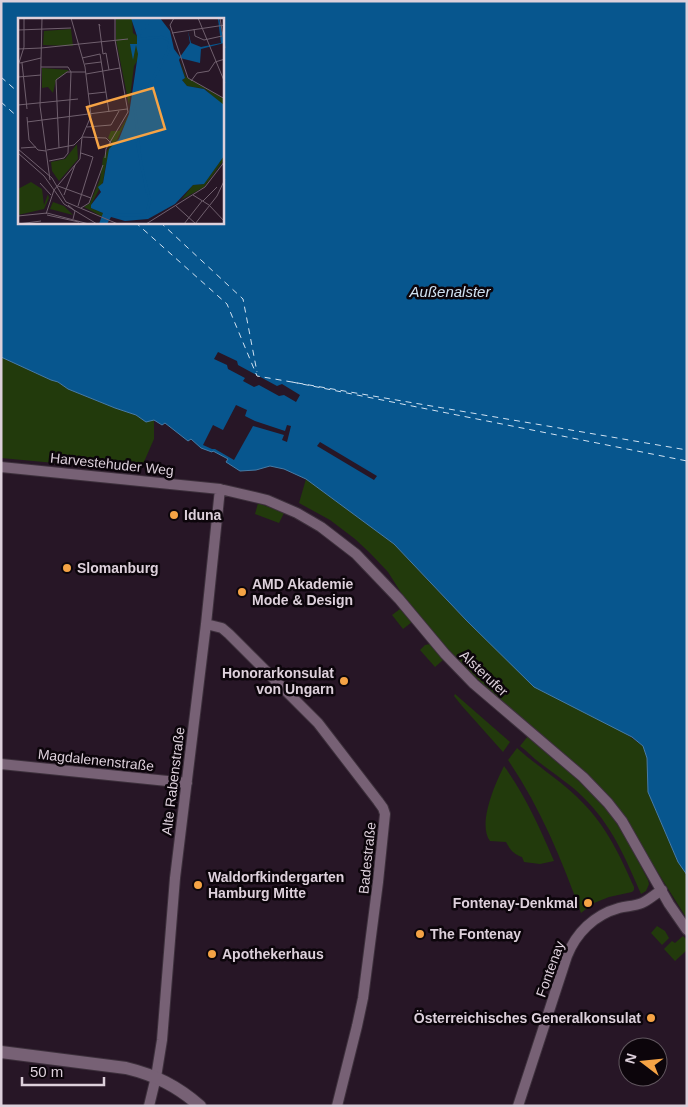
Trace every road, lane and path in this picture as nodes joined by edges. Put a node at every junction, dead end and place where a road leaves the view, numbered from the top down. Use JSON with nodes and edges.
{"nodes":[{"id":1,"x":1,"y":467,"type":"edge"},
{"id":2,"x":220,"y":489,"type":"junction"},
{"id":3,"x":206,"y":624,"type":"junction"},
{"id":4,"x":1,"y":764,"type":"edge"},
{"id":5,"x":187,"y":783,"type":"junction"},
{"id":6,"x":662,"y":890,"type":"junction"},
{"id":7,"x":687,"y":930,"type":"edge"},
{"id":8,"x":1,"y":1052,"type":"edge"},
{"id":9,"x":156,"y":1077,"type":"junction"},
{"id":10,"x":149,"y":1106,"type":"edge"},
{"id":11,"x":200,"y":1106,"type":"edge"},
{"id":12,"x":338,"y":1106,"type":"edge"},
{"id":13,"x":518,"y":1106,"type":"edge"}],
"edges":[{"from":1,"to":2,"type":"street","name":"Harvestehuder Weg"},
{"from":2,"to":3,"type":"street","name":"Alte Rabenstraße"},
{"from":2,"to":6,"type":"street","name":"Alsterufer"},
{"from":3,"to":5,"type":"street","name":"Alte Rabenstraße"},
{"from":3,"to":12,"type":"street","name":"Badestraße"},
{"from":4,"to":5,"type":"street","name":"Magdalenenstraße"},
{"from":5,"to":9,"type":"street","name":"Alte Rabenstraße"},
{"from":6,"to":7,"type":"street","name":"Alsterufer"},
{"from":6,"to":13,"type":"street","name":"Fontenay"},
{"from":8,"to":9,"type":"street"},
{"from":9,"to":10,"type":"street","name":"Alte Rabenstraße"},
{"from":9,"to":11,"type":"street"}]}
